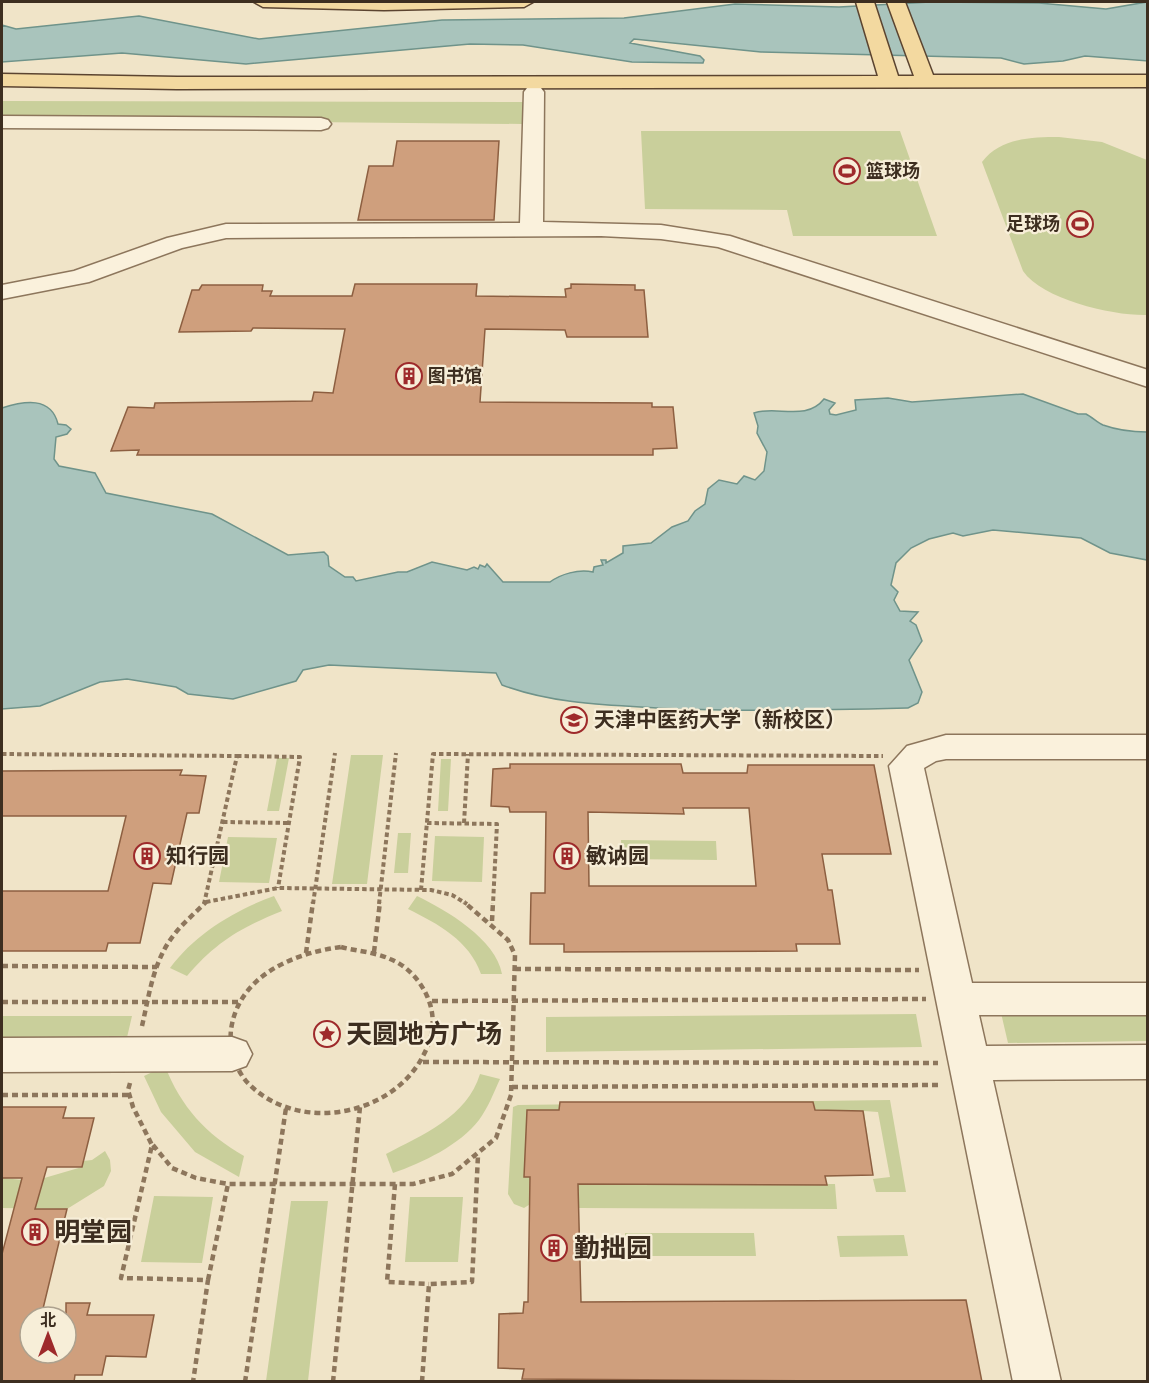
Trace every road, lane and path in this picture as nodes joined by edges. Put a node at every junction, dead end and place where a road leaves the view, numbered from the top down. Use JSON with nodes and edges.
{"nodes":[{"id":1,"x":263,"y":2,"type":"edge"},
{"id":2,"x":524,"y":2,"type":"edge"},
{"id":3,"x":865,"y":2,"type":"edge"},
{"id":4,"x":896,"y":2,"type":"edge"},
{"id":5,"x":887,"y":72,"type":"junction"},
{"id":6,"x":2,"y":80,"type":"edge"},
{"id":7,"x":1148,"y":81,"type":"edge"},
{"id":8,"x":926,"y":82,"type":"junction"},
{"id":9,"x":177,"y":83,"type":"junction"},
{"id":10,"x":2,"y":90,"type":"edge"},
{"id":11,"x":391,"y":92,"type":"junction"},
{"id":12,"x":534,"y":92,"type":"junction"},
{"id":13,"x":1148,"y":92,"type":"edge"},
{"id":14,"x":2,"y":122,"type":"edge"},
{"id":15,"x":321,"y":124,"type":"dead end"},
{"id":16,"x":531,"y":230,"type":"junction"},
{"id":17,"x":2,"y":292,"type":"edge"},
{"id":18,"x":1148,"y":379,"type":"edge"},
{"id":19,"x":1148,"y":747,"type":"edge"},
{"id":20,"x":335,"y":753,"type":"dead end"},
{"id":21,"x":396,"y":753,"type":"dead end"},
{"id":22,"x":2,"y":754,"type":"edge"},
{"id":23,"x":468,"y":754,"type":"junction"},
{"id":24,"x":237,"y":756,"type":"junction"},
{"id":25,"x":913,"y":756,"type":"junction"},
{"id":26,"x":223,"y":822,"type":"junction"},
{"id":27,"x":289,"y":823,"type":"junction"},
{"id":28,"x":427,"y":823,"type":"junction"},
{"id":29,"x":464,"y":823,"type":"junction"},
{"id":30,"x":278,"y":888,"type":"junction"},
{"id":31,"x":315,"y":889,"type":"junction"},
{"id":32,"x":381,"y":890,"type":"junction"},
{"id":33,"x":421,"y":890,"type":"junction"},
{"id":34,"x":206,"y":902,"type":"junction"},
{"id":35,"x":492,"y":922,"type":"junction"},
{"id":36,"x":374,"y":951,"type":"junction"},
{"id":37,"x":306,"y":953,"type":"junction"},
{"id":38,"x":2,"y":966,"type":"edge"},
{"id":39,"x":156,"y":967,"type":"junction"},
{"id":40,"x":514,"y":969,"type":"junction"},
{"id":41,"x":919,"y":970,"type":"dead end"},
{"id":42,"x":955,"y":999,"type":"junction"},
{"id":43,"x":1148,"y":999,"type":"edge"},
{"id":44,"x":432,"y":1001,"type":"junction"},
{"id":45,"x":514,"y":1001,"type":"junction"},
{"id":46,"x":2,"y":1002,"type":"edge"},
{"id":47,"x":148,"y":1002,"type":"junction"},
{"id":48,"x":240,"y":1002,"type":"junction"},
{"id":49,"x":136,"y":1054,"type":"junction"},
{"id":50,"x":232,"y":1054,"type":"junction"},
{"id":51,"x":2,"y":1055,"type":"edge"},
{"id":52,"x":423,"y":1062,"type":"junction"},
{"id":53,"x":512,"y":1062,"type":"junction"},
{"id":54,"x":1148,"y":1062,"type":"edge"},
{"id":55,"x":955,"y":1074,"type":"junction"},
{"id":56,"x":512,"y":1087,"type":"junction"},
{"id":57,"x":2,"y":1095,"type":"edge"},
{"id":58,"x":130,"y":1095,"type":"junction"},
{"id":59,"x":360,"y":1107,"type":"junction"},
{"id":60,"x":286,"y":1108,"type":"junction"},
{"id":61,"x":152,"y":1145,"type":"junction"},
{"id":62,"x":478,"y":1155,"type":"junction"},
{"id":63,"x":228,"y":1184,"type":"junction"},
{"id":64,"x":275,"y":1184,"type":"junction"},
{"id":65,"x":352,"y":1184,"type":"junction"},
{"id":66,"x":395,"y":1184,"type":"junction"},
{"id":67,"x":208,"y":1280,"type":"junction"},
{"id":68,"x":429,"y":1284,"type":"junction"},
{"id":69,"x":193,"y":1382,"type":"edge"},
{"id":70,"x":245,"y":1382,"type":"edge"},
{"id":71,"x":333,"y":1382,"type":"edge"},
{"id":72,"x":422,"y":1382,"type":"edge"},
{"id":73,"x":1036,"y":1382,"type":"edge"}],
"edges":[{"from":1,"to":2,"type":"main road"},
{"from":3,"to":5,"type":"main road"},
{"from":4,"to":8,"type":"main road"},
{"from":5,"to":8,"type":"main road"},
{"from":5,"to":9,"type":"main road"},
{"from":6,"to":9,"type":"main road"},
{"from":7,"to":8,"type":"main road"},
{"from":9,"to":11,"type":"main road"},
{"from":10,"to":11,"type":"main road"},
{"from":11,"to":12,"type":"main road"},
{"from":12,"to":13,"type":"main road"},
{"from":12,"to":16,"type":"lane"},
{"from":14,"to":15,"type":"lane"},
{"from":16,"to":17,"type":"lane"},
{"from":16,"to":18,"type":"lane"},
{"from":19,"to":25,"type":"lane"},
{"from":20,"to":31,"type":"path"},
{"from":21,"to":32,"type":"path"},
{"from":22,"to":24,"type":"path"},
{"from":23,"to":25,"type":"path"},
{"from":23,"to":28,"type":"path"},
{"from":23,"to":29,"type":"path"},
{"from":24,"to":26,"type":"path"},
{"from":24,"to":27,"type":"path"},
{"from":25,"to":42,"type":"lane"},
{"from":26,"to":27,"type":"path"},
{"from":26,"to":34,"type":"path"},
{"from":27,"to":30,"type":"path"},
{"from":28,"to":29,"type":"path"},
{"from":28,"to":33,"type":"path"},
{"from":29,"to":35,"type":"path"},
{"from":30,"to":31,"type":"path"},
{"from":30,"to":34,"type":"path"},
{"from":31,"to":32,"type":"path"},
{"from":31,"to":37,"type":"path"},
{"from":32,"to":33,"type":"path"},
{"from":32,"to":36,"type":"path"},
{"from":33,"to":35,"type":"path"},
{"from":34,"to":39,"type":"path"},
{"from":35,"to":40,"type":"path"},
{"from":36,"to":37,"type":"path"},
{"from":36,"to":44,"type":"path"},
{"from":37,"to":48,"type":"path"},
{"from":38,"to":39,"type":"path"},
{"from":39,"to":47,"type":"path"},
{"from":40,"to":41,"type":"path"},
{"from":40,"to":45,"type":"path"},
{"from":42,"to":43,"type":"lane"},
{"from":42,"to":45,"type":"path"},
{"from":42,"to":55,"type":"lane"},
{"from":44,"to":45,"type":"path"},
{"from":44,"to":52,"type":"path"},
{"from":45,"to":53,"type":"path"},
{"from":46,"to":47,"type":"path"},
{"from":47,"to":48,"type":"path"},
{"from":47,"to":49,"type":"path"},
{"from":48,"to":50,"type":"path"},
{"from":49,"to":50,"type":"lane"},
{"from":49,"to":51,"type":"lane"},
{"from":49,"to":58,"type":"path"},
{"from":50,"to":60,"type":"path"},
{"from":52,"to":53,"type":"path"},
{"from":52,"to":59,"type":"path"},
{"from":53,"to":55,"type":"path"},
{"from":53,"to":56,"type":"path"},
{"from":54,"to":55,"type":"lane"},
{"from":55,"to":56,"type":"path"},
{"from":55,"to":73,"type":"lane"},
{"from":56,"to":62,"type":"path"},
{"from":57,"to":58,"type":"path"},
{"from":58,"to":61,"type":"path"},
{"from":59,"to":60,"type":"path"},
{"from":59,"to":65,"type":"path"},
{"from":60,"to":64,"type":"path"},
{"from":61,"to":63,"type":"path"},
{"from":61,"to":67,"type":"path"},
{"from":62,"to":66,"type":"path"},
{"from":62,"to":68,"type":"path"},
{"from":63,"to":64,"type":"path"},
{"from":63,"to":67,"type":"path"},
{"from":64,"to":65,"type":"path"},
{"from":64,"to":70,"type":"path"},
{"from":65,"to":66,"type":"path"},
{"from":65,"to":71,"type":"path"},
{"from":66,"to":68,"type":"path"},
{"from":67,"to":69,"type":"path"},
{"from":68,"to":72,"type":"path"}]}
